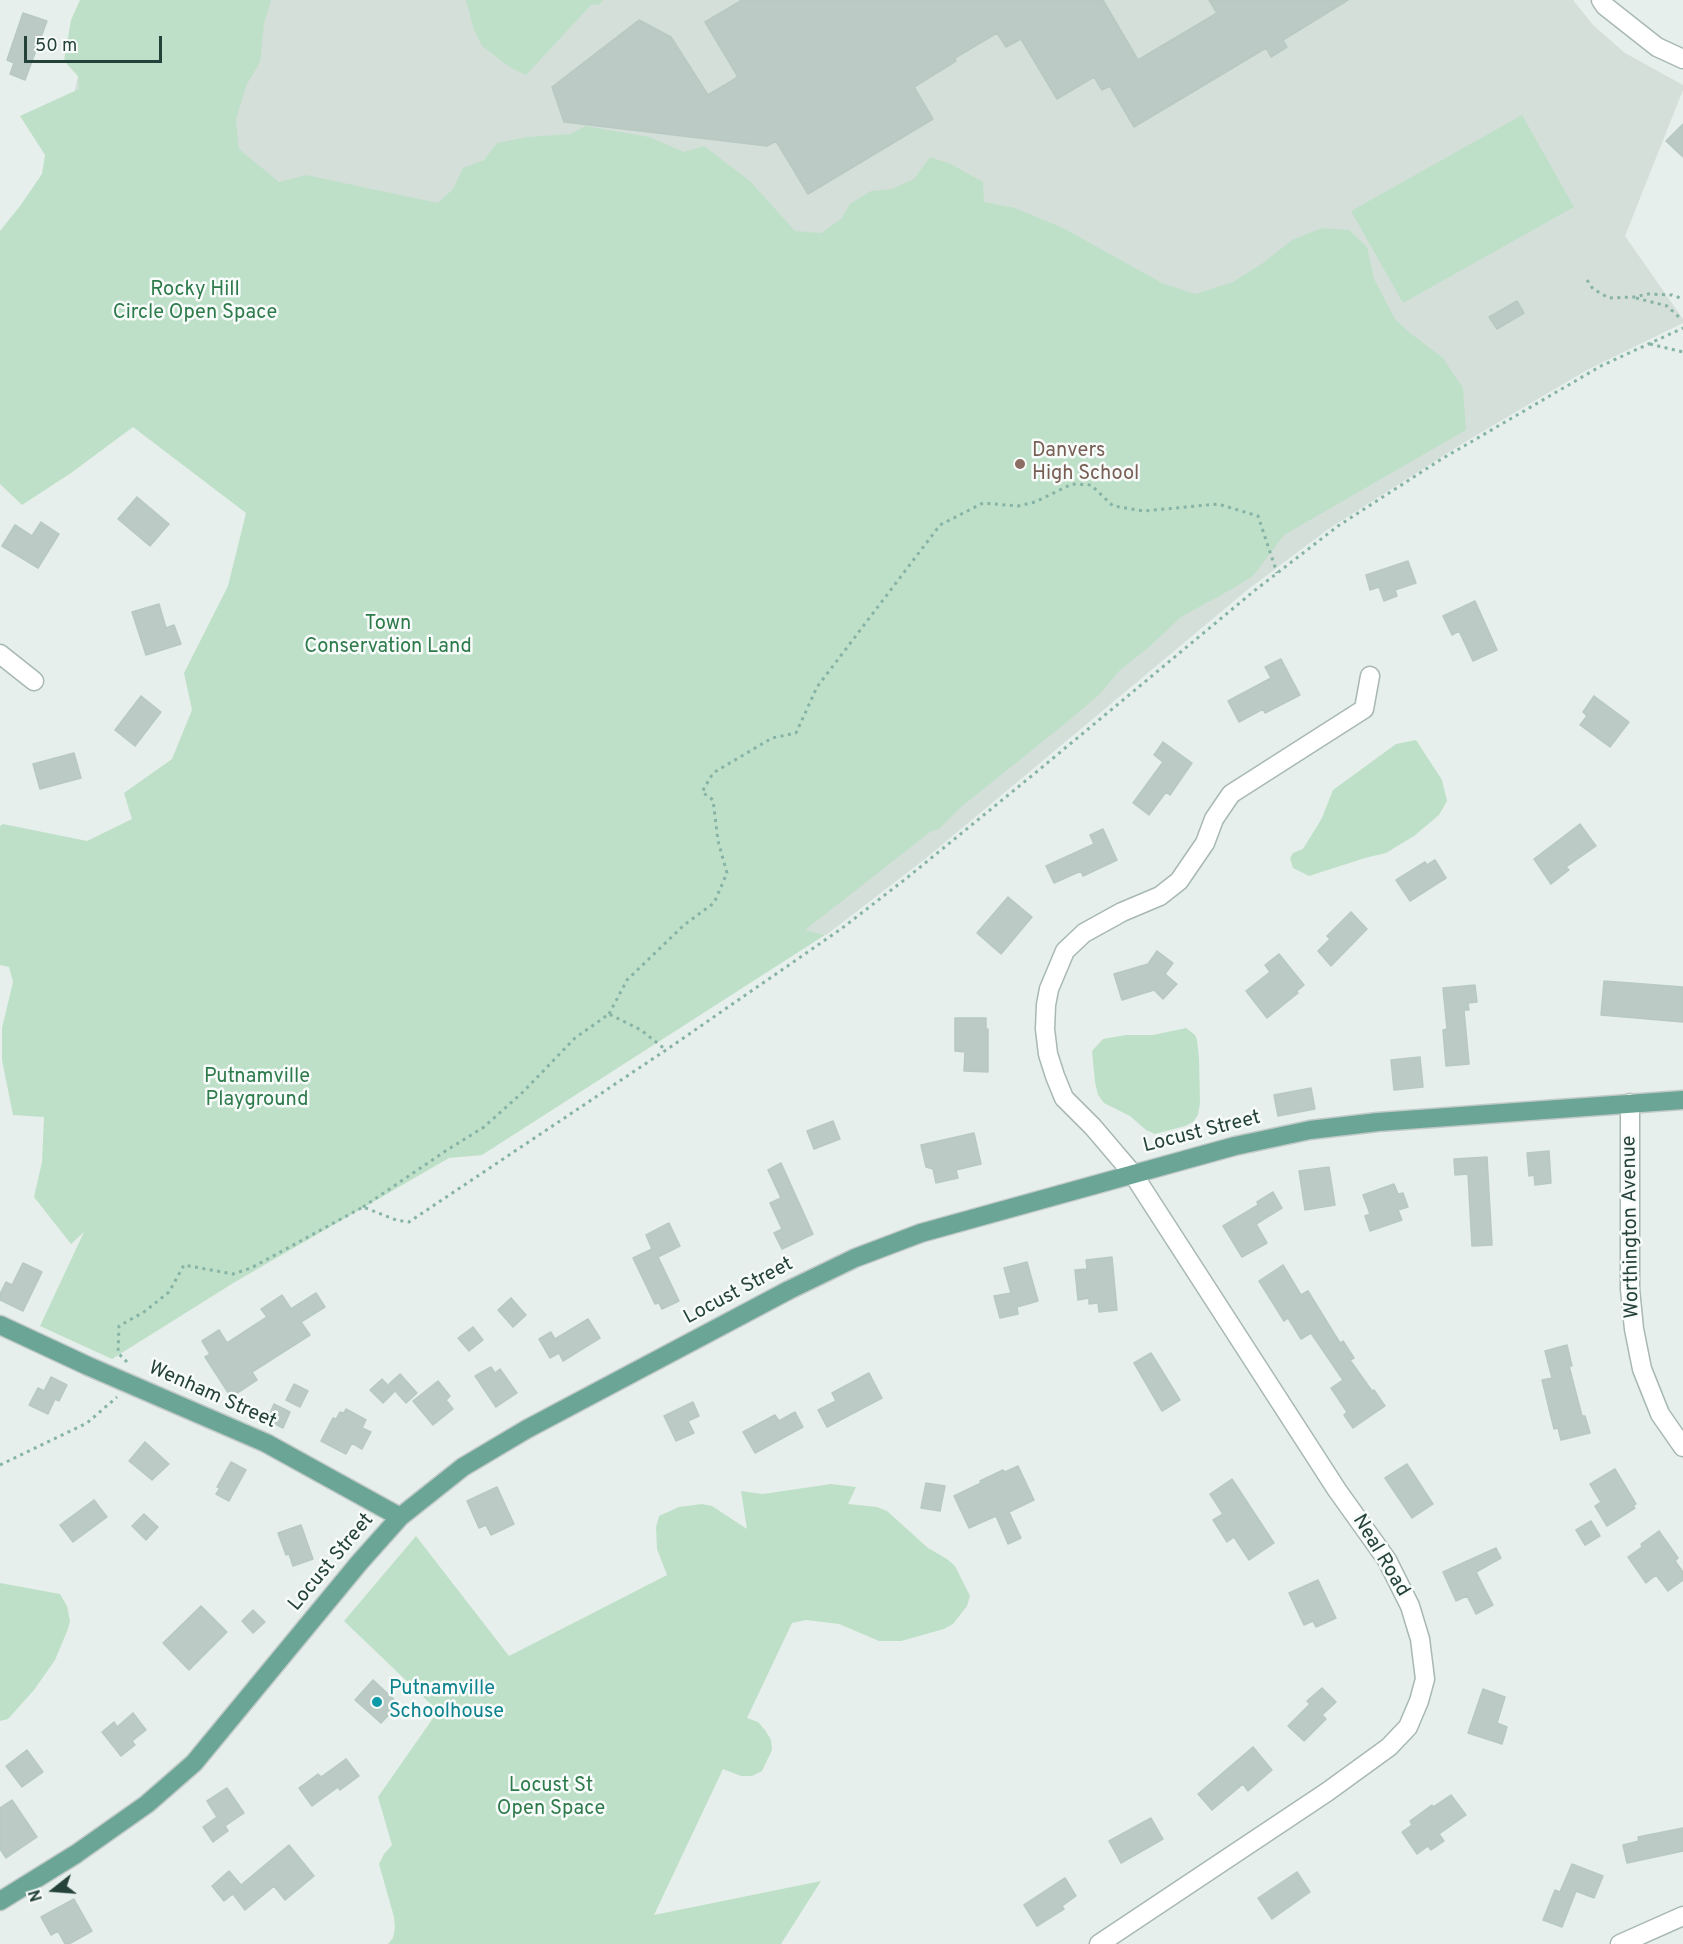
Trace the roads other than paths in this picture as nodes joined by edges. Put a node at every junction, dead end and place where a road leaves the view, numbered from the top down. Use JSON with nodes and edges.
{"nodes":[{"id":1,"x":1601,"y":0,"type":"edge"},
{"id":2,"x":1683,"y":59,"type":"edge"},
{"id":3,"x":0,"y":654,"type":"edge"},
{"id":4,"x":1370,"y":676,"type":"dead end"},
{"id":5,"x":34,"y":681,"type":"dead end"},
{"id":6,"x":1683,"y":1100,"type":"edge"},
{"id":7,"x":1630,"y":1103,"type":"junction"},
{"id":8,"x":1133,"y":1174,"type":"junction"},
{"id":9,"x":0,"y":1325,"type":"edge"},
{"id":10,"x":1683,"y":1447,"type":"edge"},
{"id":11,"x":400,"y":1517,"type":"junction"},
{"id":12,"x":0,"y":1901,"type":"edge"},
{"id":13,"x":1683,"y":1916,"type":"edge"},
{"id":14,"x":1098,"y":1944,"type":"edge"},
{"id":15,"x":1620,"y":1944,"type":"edge"}],
"edges":[{"from":1,"to":2,"type":"street"},
{"from":3,"to":5,"type":"street"},
{"from":4,"to":8,"type":"street","name":"Neal Road"},
{"from":6,"to":7,"type":"main road","name":"Locust Street"},
{"from":7,"to":8,"type":"main road","name":"Locust Street"},
{"from":7,"to":10,"type":"street","name":"Worthington Avenue"},
{"from":8,"to":11,"type":"main road","name":"Locust Street"},
{"from":8,"to":14,"type":"street","name":"Neal Road"},
{"from":9,"to":11,"type":"main road","name":"Wenham Street"},
{"from":11,"to":12,"type":"main road","name":"Locust Street"},
{"from":13,"to":15,"type":"street"}]}
